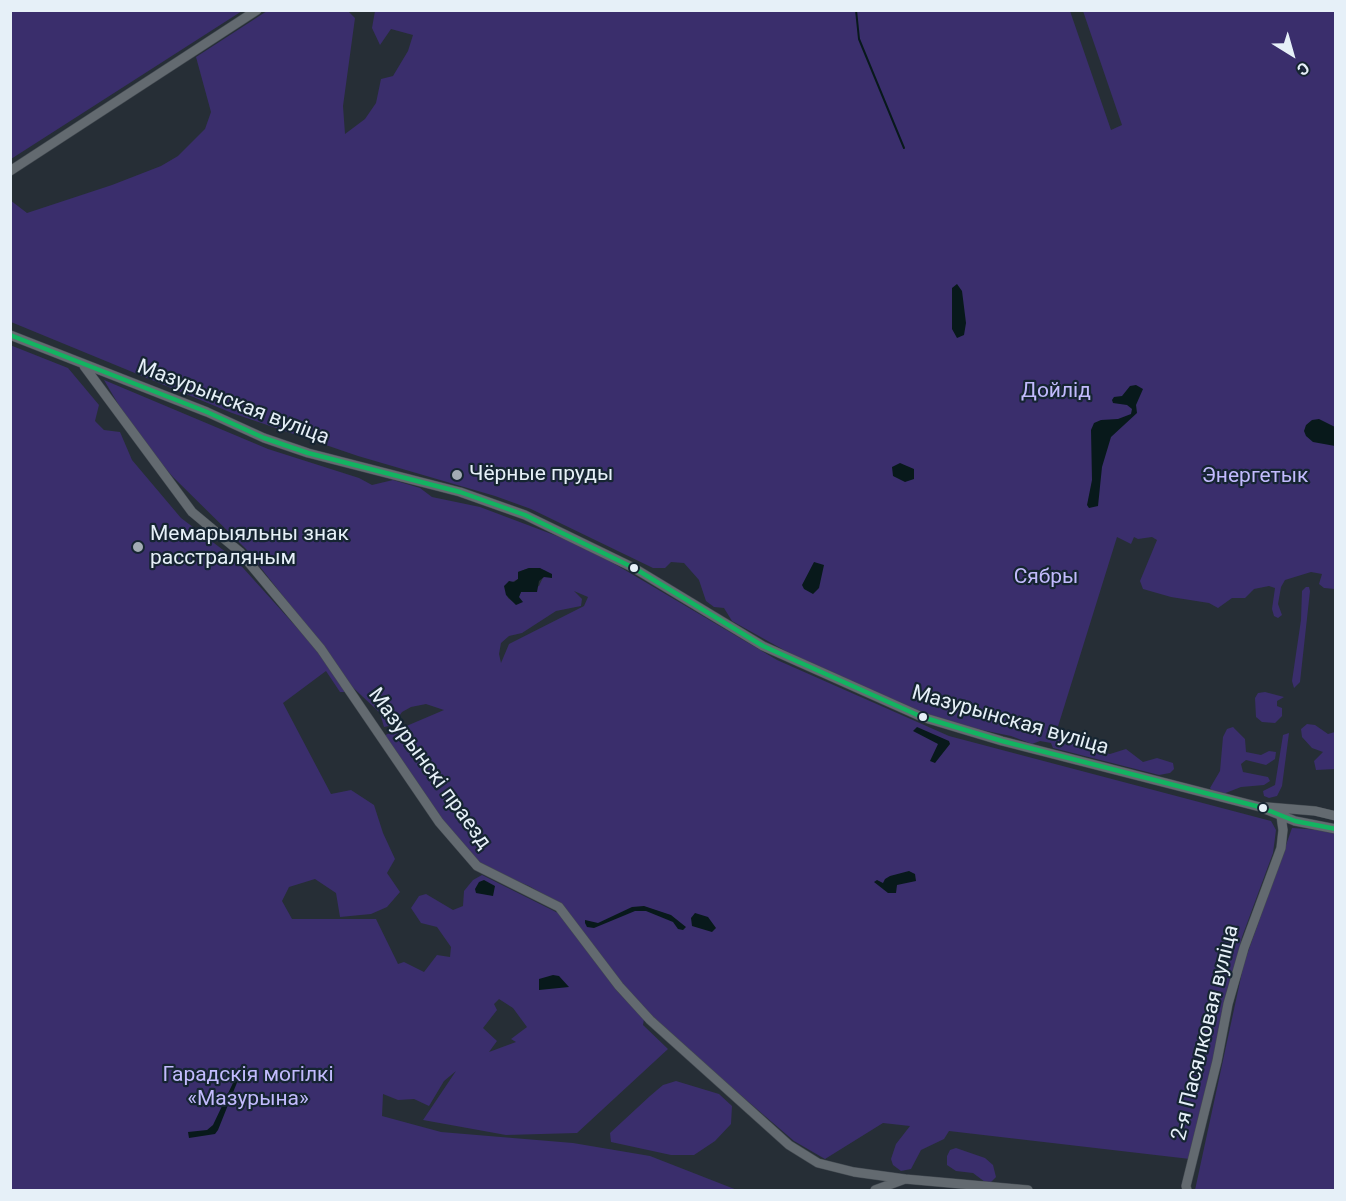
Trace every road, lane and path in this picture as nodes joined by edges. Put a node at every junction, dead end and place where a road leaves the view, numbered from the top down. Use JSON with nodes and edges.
{"nodes":[{"id":1,"x":257,"y":10,"type":"edge"},
{"id":2,"x":10,"y":171,"type":"edge"},
{"id":3,"x":10,"y":335,"type":"edge"},
{"id":4,"x":83,"y":366,"type":"junction"},
{"id":5,"x":1283,"y":812,"type":"junction"},
{"id":6,"x":1335,"y":816,"type":"edge"},
{"id":7,"x":1335,"y":829,"type":"edge"},
{"id":8,"x":905,"y":1179,"type":"junction"},
{"id":9,"x":1185,"y":1189,"type":"edge"},
{"id":10,"x":875,"y":1191,"type":"edge"},
{"id":11,"x":1028,"y":1191,"type":"edge"}],
"edges":[{"from":1,"to":2,"type":"street"},
{"from":3,"to":4,"type":"street","name":"Мазурынская вуліца"},
{"from":4,"to":5,"type":"street","name":"Мазурынская вуліца"},
{"from":4,"to":8,"type":"street","name":"Мазурынскі праезд"},
{"from":5,"to":6,"type":"street"},
{"from":5,"to":7,"type":"street"},
{"from":5,"to":9,"type":"street","name":"2-я Пасялковая вуліца"},
{"from":8,"to":10,"type":"street"},
{"from":8,"to":11,"type":"street","name":"Мазурынскі праезд"}]}
